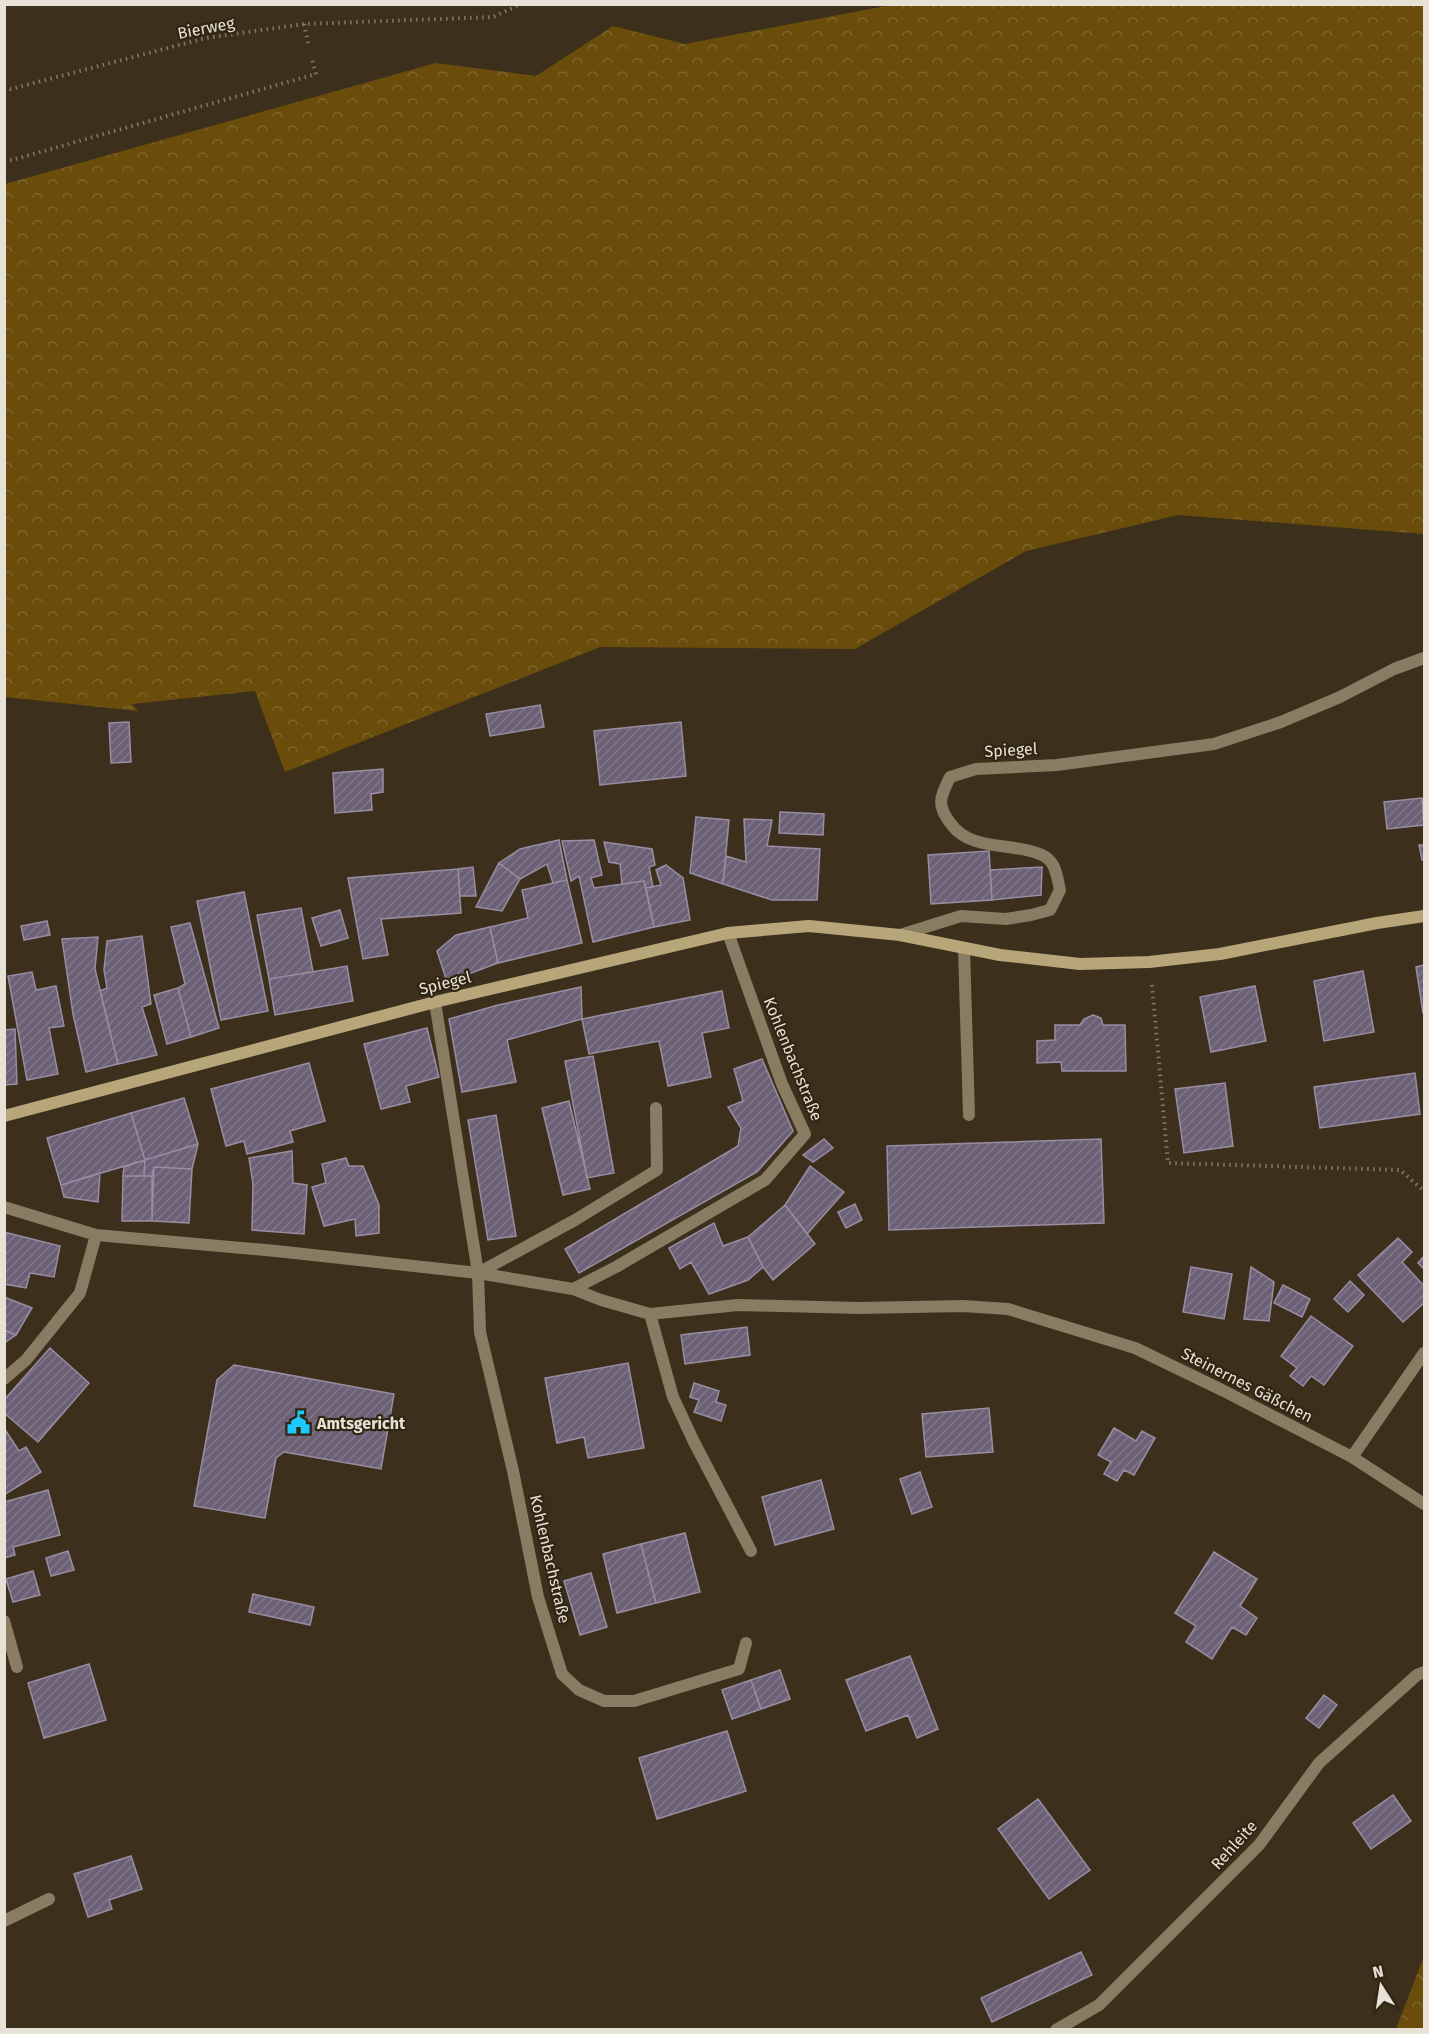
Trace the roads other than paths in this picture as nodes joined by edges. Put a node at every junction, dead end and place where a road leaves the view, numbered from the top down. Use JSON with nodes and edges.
{"nodes":[{"id":1,"x":1425,"y":658,"type":"edge"},
{"id":2,"x":1425,"y":916,"type":"edge"},
{"id":3,"x":728,"y":933,"type":"junction"},
{"id":4,"x":900,"y":935,"type":"junction"},
{"id":5,"x":964,"y":948,"type":"junction"},
{"id":6,"x":435,"y":1002,"type":"junction"},
{"id":7,"x":656,"y":1108,"type":"dead end"},
{"id":8,"x":969,"y":1115,"type":"dead end"},
{"id":9,"x":4,"y":1116,"type":"edge"},
{"id":10,"x":4,"y":1207,"type":"edge"},
{"id":11,"x":96,"y":1235,"type":"junction"},
{"id":12,"x":478,"y":1273,"type":"junction"},
{"id":13,"x":573,"y":1289,"type":"junction"},
{"id":14,"x":650,"y":1314,"type":"junction"},
{"id":15,"x":1425,"y":1353,"type":"edge"},
{"id":16,"x":4,"y":1379,"type":"edge"},
{"id":17,"x":1352,"y":1457,"type":"junction"},
{"id":18,"x":1425,"y":1504,"type":"edge"},
{"id":19,"x":752,"y":1551,"type":"dead end"},
{"id":20,"x":4,"y":1621,"type":"edge"},
{"id":21,"x":746,"y":1643,"type":"dead end"},
{"id":22,"x":17,"y":1667,"type":"dead end"},
{"id":23,"x":1425,"y":1672,"type":"edge"},
{"id":24,"x":49,"y":1899,"type":"dead end"},
{"id":25,"x":4,"y":1921,"type":"edge"},
{"id":26,"x":1056,"y":2030,"type":"edge"}],
"edges":[{"from":1,"to":4,"type":"street","name":"Spiegel"},
{"from":2,"to":5,"type":"street","name":"Spiegel"},
{"from":3,"to":4,"type":"street","name":"Spiegel"},
{"from":3,"to":6,"type":"street","name":"Spiegel"},
{"from":3,"to":13,"type":"street","name":"Kohlenbachstraße"},
{"from":4,"to":5,"type":"street","name":"Spiegel"},
{"from":5,"to":8,"type":"street"},
{"from":6,"to":9,"type":"street","name":"Spiegel"},
{"from":6,"to":12,"type":"street","name":"Kohlenbachstraße"},
{"from":7,"to":12,"type":"street"},
{"from":10,"to":11,"type":"street"},
{"from":11,"to":12,"type":"street"},
{"from":11,"to":16,"type":"street"},
{"from":12,"to":13,"type":"street"},
{"from":12,"to":21,"type":"street","name":"Kohlenbachstraße"},
{"from":13,"to":14,"type":"street"},
{"from":14,"to":17,"type":"street","name":"Steinernes Gäßchen"},
{"from":14,"to":19,"type":"street"},
{"from":15,"to":17,"type":"street"},
{"from":17,"to":18,"type":"street","name":"Steinernes Gäßchen"},
{"from":20,"to":22,"type":"street"},
{"from":23,"to":26,"type":"street","name":"Rehleite"},
{"from":24,"to":25,"type":"street"}]}
